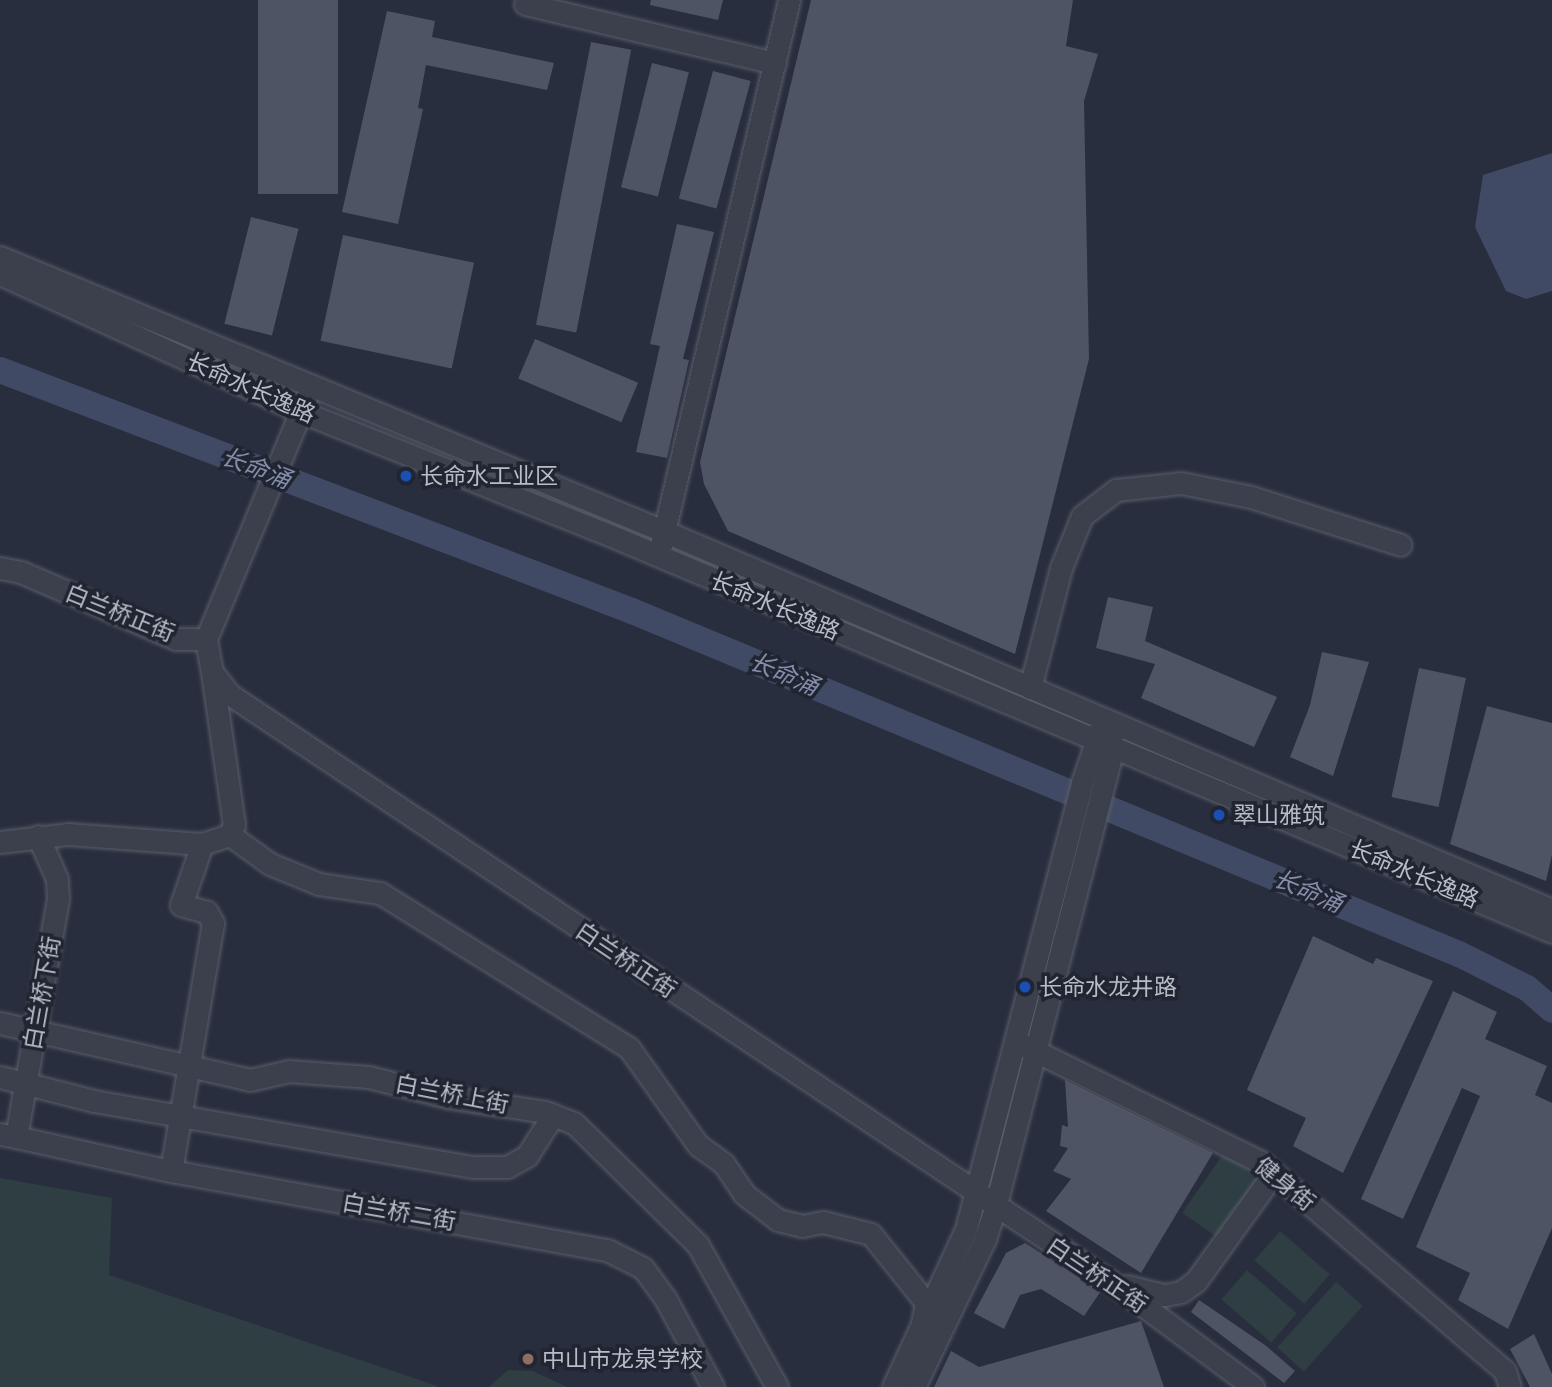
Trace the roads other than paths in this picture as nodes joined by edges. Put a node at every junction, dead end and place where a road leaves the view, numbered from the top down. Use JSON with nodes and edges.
{"nodes":[{"id":1,"x":789,"y":0,"type":"edge"},
{"id":2,"x":525,"y":4,"type":"dead end"},
{"id":3,"x":775,"y":63,"type":"junction"},
{"id":4,"x":0,"y":257,"type":"edge"},
{"id":5,"x":0,"y":274,"type":"edge"},
{"id":6,"x":311,"y":387,"type":"junction"},
{"id":7,"x":302,"y":412,"type":"junction"},
{"id":8,"x":666,"y":532,"type":"junction"},
{"id":9,"x":1401,"y":545,"type":"dead end"},
{"id":10,"x":656,"y":556,"type":"junction"},
{"id":11,"x":0,"y":568,"type":"edge"},
{"id":12,"x":206,"y":639,"type":"junction"},
{"id":13,"x":212,"y":672,"type":"junction"},
{"id":14,"x":1030,"y":688,"type":"junction"},
{"id":15,"x":1108,"y":719,"type":"junction"},
{"id":16,"x":1104,"y":744,"type":"junction"},
{"id":17,"x":230,"y":835,"type":"junction"},
{"id":18,"x":38,"y":836,"type":"junction"},
{"id":19,"x":0,"y":842,"type":"edge"},
{"id":20,"x":202,"y":844,"type":"junction"},
{"id":21,"x":1552,"y":910,"type":"edge"},
{"id":22,"x":1552,"y":932,"type":"edge"},
{"id":23,"x":0,"y":1023,"type":"edge"},
{"id":24,"x":36,"y":1031,"type":"junction"},
{"id":25,"x":1024,"y":1046,"type":"junction"},
{"id":26,"x":189,"y":1064,"type":"junction"},
{"id":27,"x":0,"y":1077,"type":"edge"},
{"id":28,"x":26,"y":1084,"type":"junction"},
{"id":29,"x":553,"y":1115,"type":"junction"},
{"id":30,"x":180,"y":1116,"type":"junction"},
{"id":31,"x":8,"y":1135,"type":"edge"},
{"id":32,"x":171,"y":1171,"type":"junction"},
{"id":33,"x":1274,"y":1173,"type":"junction"},
{"id":34,"x":986,"y":1202,"type":"junction"},
{"id":35,"x":1110,"y":1281,"type":"junction"},
{"id":36,"x":922,"y":1323,"type":"junction"},
{"id":37,"x":713,"y":1387,"type":"edge"},
{"id":38,"x":777,"y":1387,"type":"edge"},
{"id":39,"x":892,"y":1387,"type":"edge"},
{"id":40,"x":914,"y":1387,"type":"edge"},
{"id":41,"x":1253,"y":1387,"type":"edge"},
{"id":42,"x":1510,"y":1387,"type":"edge"}],
"edges":[{"from":1,"to":3,"type":"street"},
{"from":2,"to":3,"type":"street"},
{"from":3,"to":8,"type":"street"},
{"from":4,"to":6,"type":"street","name":"长命水长逸路"},
{"from":5,"to":7,"type":"street","name":"长命水长逸路"},
{"from":6,"to":7,"type":"street"},
{"from":6,"to":8,"type":"street","name":"长命水长逸路"},
{"from":7,"to":10,"type":"street","name":"长命水长逸路"},
{"from":7,"to":12,"type":"street"},
{"from":8,"to":10,"type":"street"},
{"from":8,"to":14,"type":"street","name":"长命水长逸路"},
{"from":9,"to":14,"type":"street"},
{"from":10,"to":16,"type":"street","name":"长命水长逸路"},
{"from":11,"to":12,"type":"street","name":"白兰桥正街"},
{"from":12,"to":13,"type":"street","name":"白兰桥正街"},
{"from":13,"to":17,"type":"street"},
{"from":13,"to":34,"type":"street","name":"白兰桥正街"},
{"from":14,"to":15,"type":"street","name":"长命水长逸路"},
{"from":15,"to":16,"type":"street"},
{"from":15,"to":21,"type":"street","name":"长命水长逸路"},
{"from":16,"to":22,"type":"street","name":"长命水长逸路"},
{"from":16,"to":25,"type":"street"},
{"from":17,"to":20,"type":"street"},
{"from":17,"to":36,"type":"street"},
{"from":18,"to":19,"type":"street"},
{"from":18,"to":20,"type":"street"},
{"from":18,"to":24,"type":"street","name":"白兰桥下街"},
{"from":20,"to":26,"type":"street"},
{"from":23,"to":24,"type":"street","name":"白兰桥上街"},
{"from":24,"to":26,"type":"street","name":"白兰桥上街"},
{"from":24,"to":28,"type":"street","name":"白兰桥下街"},
{"from":25,"to":33,"type":"street","name":"健身街"},
{"from":25,"to":34,"type":"street"},
{"from":26,"to":29,"type":"street","name":"白兰桥上街"},
{"from":26,"to":30,"type":"street"},
{"from":27,"to":28,"type":"street"},
{"from":28,"to":30,"type":"street"},
{"from":28,"to":31,"type":"street","name":"白兰桥下街"},
{"from":29,"to":30,"type":"street"},
{"from":29,"to":38,"type":"street","name":"白兰桥上街"},
{"from":30,"to":32,"type":"street"},
{"from":31,"to":32,"type":"street","name":"白兰桥二街"},
{"from":32,"to":37,"type":"street","name":"白兰桥二街"},
{"from":33,"to":35,"type":"street"},
{"from":33,"to":42,"type":"street","name":"健身街"},
{"from":34,"to":35,"type":"street","name":"白兰桥正街"},
{"from":34,"to":36,"type":"street"},
{"from":34,"to":40,"type":"street"},
{"from":35,"to":41,"type":"street","name":"白兰桥正街"},
{"from":36,"to":39,"type":"street"}]}
